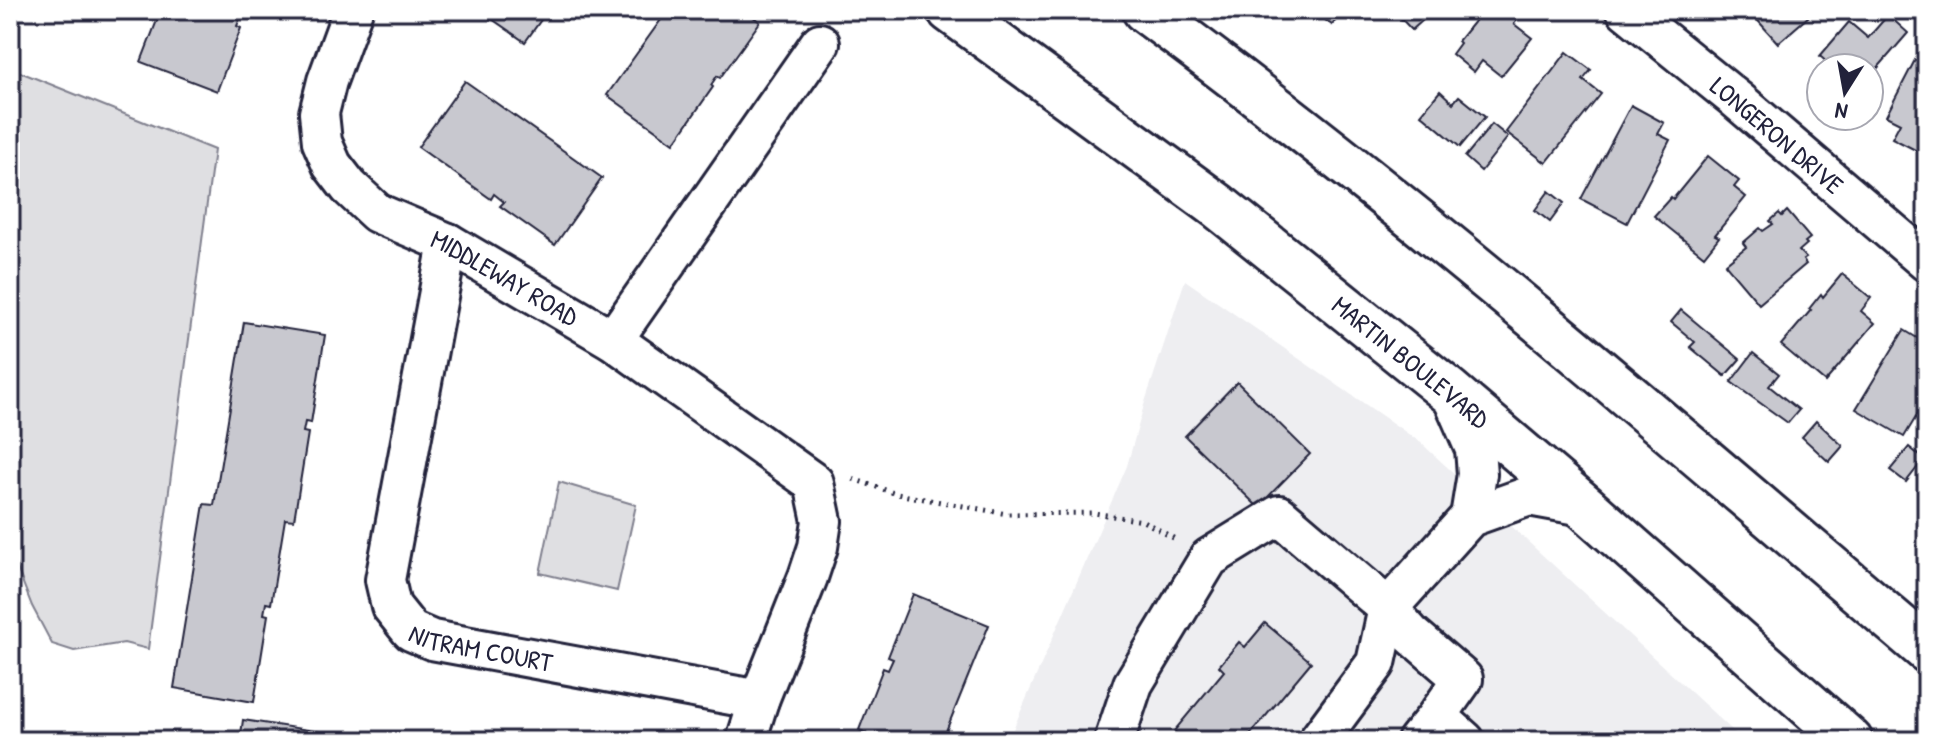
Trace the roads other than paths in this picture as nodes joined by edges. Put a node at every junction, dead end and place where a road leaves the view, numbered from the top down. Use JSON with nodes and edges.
{"nodes":[{"id":1,"x":353,"y":10,"type":"edge"},
{"id":2,"x":950,"y":10,"type":"edge"},
{"id":3,"x":1145,"y":10,"type":"edge"},
{"id":4,"x":1626,"y":10,"type":"edge"},
{"id":5,"x":820,"y":43,"type":"dead end"},
{"id":6,"x":448,"y":243,"type":"junction"},
{"id":7,"x":1927,"y":262,"type":"edge"},
{"id":8,"x":613,"y":340,"type":"junction"},
{"id":9,"x":1450,"y":392,"type":"junction"},
{"id":10,"x":1584,"y":506,"type":"junction"},
{"id":11,"x":1470,"y":517,"type":"junction"},
{"id":12,"x":1388,"y":608,"type":"junction"},
{"id":13,"x":1927,"y":650,"type":"edge"},
{"id":14,"x":759,"y":700,"type":"junction"},
{"id":15,"x":1440,"y":733,"type":"edge"},
{"id":16,"x":746,"y":741,"type":"edge"},
{"id":17,"x":1114,"y":741,"type":"edge"},
{"id":18,"x":1318,"y":741,"type":"edge"},
{"id":19,"x":1850,"y":741,"type":"edge"}],
"edges":[{"from":1,"to":6,"type":"street","name":"MIDDLEWAY ROAD"},
{"from":2,"to":9,"type":"main road","name":"MARTIN BOULEVARD"},
{"from":3,"to":13,"type":"main road"},
{"from":4,"to":7,"type":"street","name":"LONGERON DRIVE"},
{"from":5,"to":8,"type":"street"},
{"from":6,"to":8,"type":"street","name":"MIDDLEWAY ROAD"},
{"from":6,"to":14,"type":"street","name":"NITRAM COURT"},
{"from":8,"to":14,"type":"street","name":"MIDDLEWAY ROAD"},
{"from":9,"to":10,"type":"main road","name":"MARTIN BOULEVARD"},
{"from":9,"to":11,"type":"street"},
{"from":10,"to":11,"type":"street"},
{"from":10,"to":19,"type":"main road","name":"MARTIN BOULEVARD"},
{"from":11,"to":12,"type":"street"},
{"from":12,"to":15,"type":"street"},
{"from":12,"to":17,"type":"street"},
{"from":12,"to":18,"type":"street"},
{"from":14,"to":16,"type":"street"}]}
